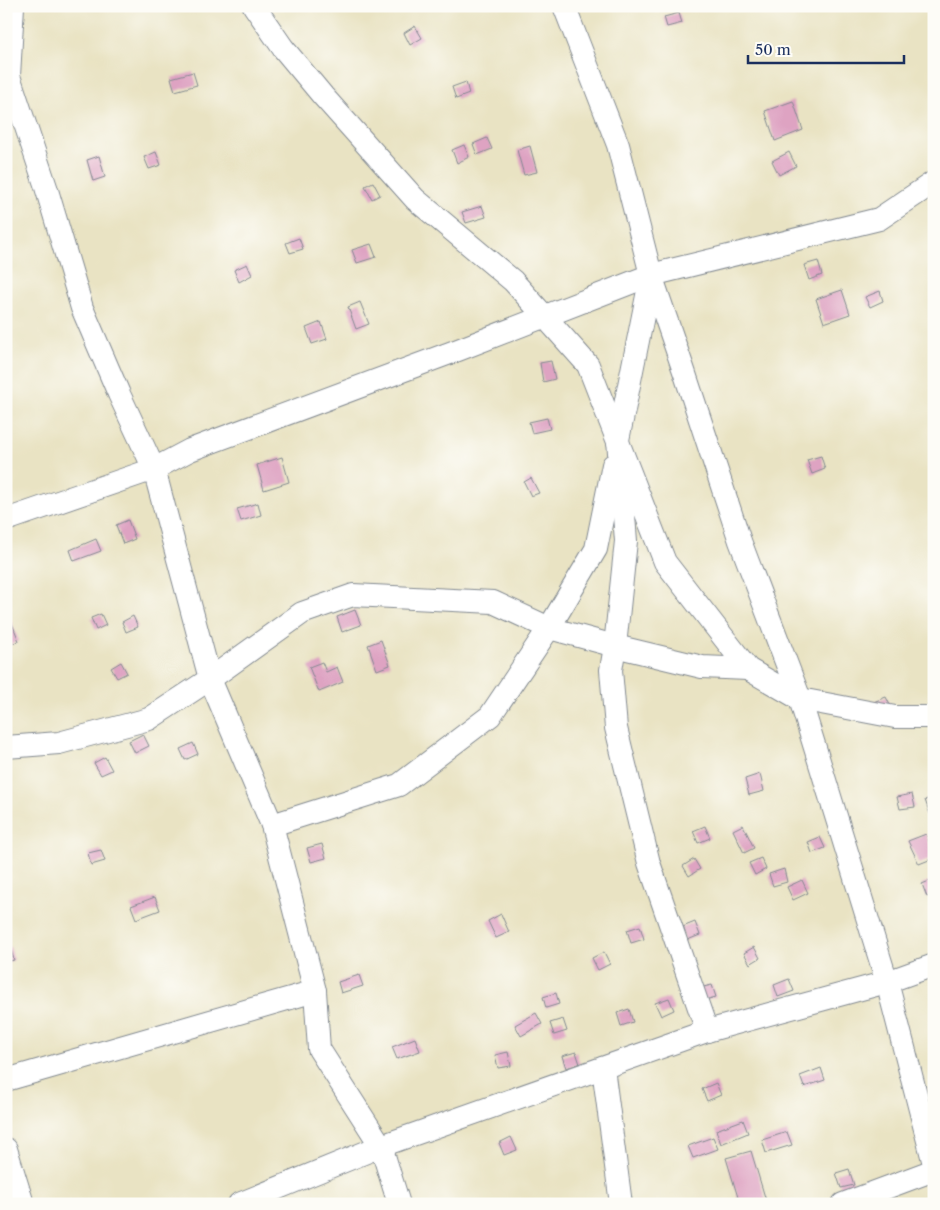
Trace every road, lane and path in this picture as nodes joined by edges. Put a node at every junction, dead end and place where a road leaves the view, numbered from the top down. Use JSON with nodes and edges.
{"nodes":[{"id":1,"x":13,"y":6,"type":"edge"},
{"id":2,"x":254,"y":6,"type":"edge"},
{"id":3,"x":564,"y":6,"type":"edge"},
{"id":4,"x":934,"y":182,"type":"edge"},
{"id":5,"x":651,"y":275,"type":"junction"},
{"id":6,"x":545,"y":316,"type":"junction"},
{"id":7,"x":618,"y":440,"type":"junction"},
{"id":8,"x":154,"y":469,"type":"junction"},
{"id":9,"x":6,"y":520,"type":"edge"},
{"id":10,"x":549,"y":628,"type":"junction"},
{"id":11,"x":615,"y":646,"type":"junction"},
{"id":12,"x":748,"y":669,"type":"junction"},
{"id":13,"x":210,"y":679,"type":"junction"},
{"id":14,"x":800,"y":699,"type":"junction"},
{"id":15,"x":934,"y":717,"type":"edge"},
{"id":16,"x":6,"y":747,"type":"edge"},
{"id":17,"x":272,"y":826,"type":"junction"},
{"id":18,"x":934,"y":965,"type":"edge"},
{"id":19,"x":887,"y":982,"type":"junction"},
{"id":20,"x":315,"y":991,"type":"junction"},
{"id":21,"x":707,"y":1031,"type":"junction"},
{"id":22,"x":603,"y":1068,"type":"junction"},
{"id":23,"x":6,"y":1080,"type":"edge"},
{"id":24,"x":381,"y":1146,"type":"junction"},
{"id":25,"x":6,"y":1149,"type":"edge"},
{"id":26,"x":934,"y":1164,"type":"edge"},
{"id":27,"x":934,"y":1170,"type":"edge"},
{"id":28,"x":23,"y":1204,"type":"edge"},
{"id":29,"x":239,"y":1204,"type":"edge"},
{"id":30,"x":399,"y":1204,"type":"edge"},
{"id":31,"x":621,"y":1204,"type":"edge"},
{"id":32,"x":842,"y":1204,"type":"edge"}],
"edges":[{"from":1,"to":8,"type":"street"},
{"from":2,"to":6,"type":"street"},
{"from":3,"to":5,"type":"street"},
{"from":4,"to":5,"type":"street"},
{"from":5,"to":6,"type":"street"},
{"from":5,"to":7,"type":"street"},
{"from":5,"to":14,"type":"street"},
{"from":6,"to":7,"type":"street"},
{"from":6,"to":8,"type":"street"},
{"from":7,"to":10,"type":"street"},
{"from":7,"to":11,"type":"street"},
{"from":7,"to":12,"type":"street"},
{"from":8,"to":9,"type":"street"},
{"from":8,"to":13,"type":"street"},
{"from":10,"to":11,"type":"street"},
{"from":10,"to":13,"type":"street"},
{"from":10,"to":17,"type":"street"},
{"from":11,"to":12,"type":"street"},
{"from":11,"to":21,"type":"street"},
{"from":12,"to":14,"type":"street"},
{"from":13,"to":16,"type":"street"},
{"from":13,"to":17,"type":"street"},
{"from":14,"to":15,"type":"street"},
{"from":14,"to":19,"type":"street"},
{"from":17,"to":20,"type":"street"},
{"from":18,"to":19,"type":"street"},
{"from":19,"to":21,"type":"street"},
{"from":19,"to":26,"type":"street"},
{"from":20,"to":23,"type":"street"},
{"from":20,"to":24,"type":"street"},
{"from":21,"to":22,"type":"street"},
{"from":22,"to":24,"type":"street"},
{"from":22,"to":31,"type":"street"},
{"from":24,"to":29,"type":"street"},
{"from":24,"to":30,"type":"street"},
{"from":25,"to":28,"type":"street"},
{"from":27,"to":32,"type":"street"}]}
